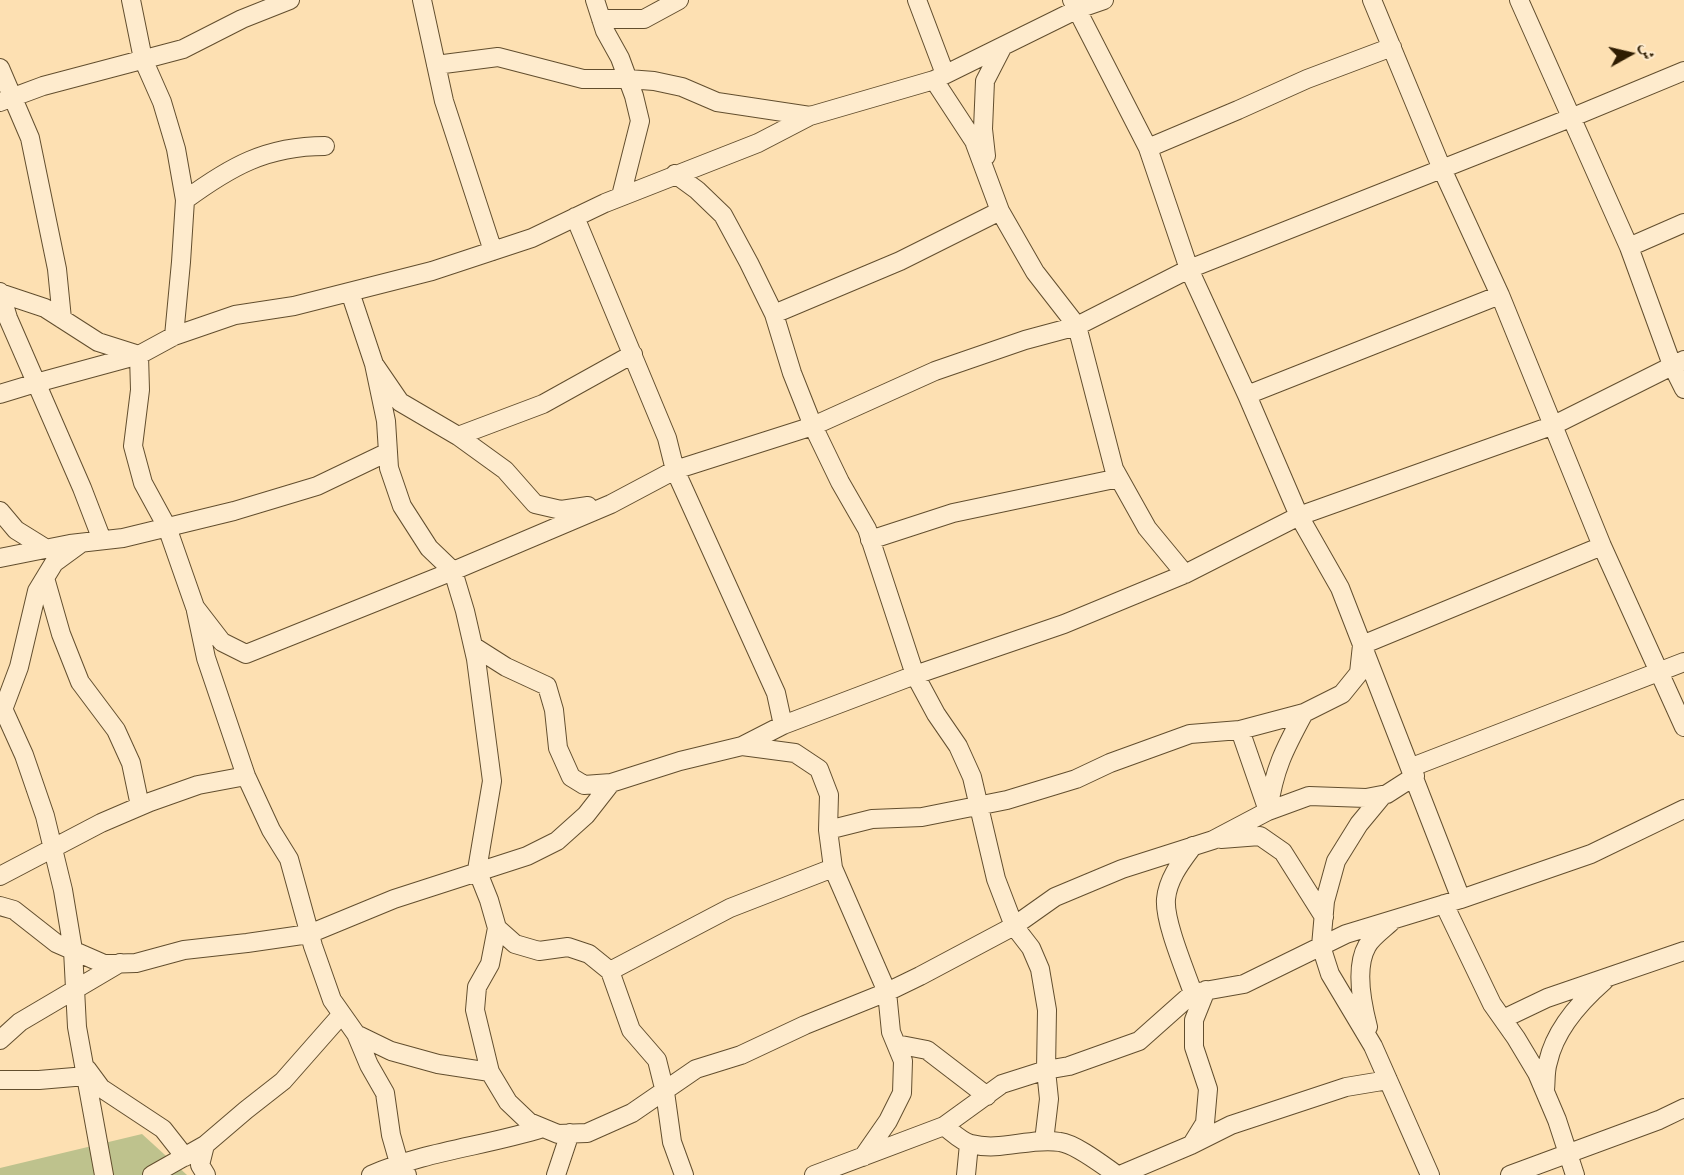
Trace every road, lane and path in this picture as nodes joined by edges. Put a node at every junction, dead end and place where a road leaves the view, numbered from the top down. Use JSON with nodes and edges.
{"nodes":[{"id":1,"x":131,"y":0,"type":"edge"},
{"id":2,"x":291,"y":0,"type":"edge"},
{"id":3,"x":422,"y":0,"type":"edge"},
{"id":4,"x":595,"y":0,"type":"edge"},
{"id":5,"x":679,"y":0,"type":"edge"},
{"id":6,"x":917,"y":0,"type":"edge"},
{"id":7,"x":1104,"y":0,"type":"edge"},
{"id":8,"x":1372,"y":0,"type":"edge"},
{"id":9,"x":1519,"y":0,"type":"edge"},
{"id":10,"x":1075,"y":5,"type":"edge"},
{"id":11,"x":601,"y":19,"type":"junction"},
{"id":12,"x":1003,"y":46,"type":"junction"},
{"id":13,"x":1392,"y":47,"type":"junction"},
{"id":14,"x":143,"y":59,"type":"junction"},
{"id":15,"x":436,"y":65,"type":"junction"},
{"id":16,"x":0,"y":68,"type":"edge"},
{"id":17,"x":1684,"y":70,"type":"edge"},
{"id":18,"x":939,"y":77,"type":"junction"},
{"id":19,"x":628,"y":79,"type":"junction"},
{"id":20,"x":7,"y":99,"type":"edge"},
{"id":21,"x":810,"y":116,"type":"junction"},
{"id":22,"x":1573,"y":117,"type":"junction"},
{"id":23,"x":325,"y":146,"type":"dead end"},
{"id":24,"x":1148,"y":148,"type":"junction"},
{"id":25,"x":1442,"y":169,"type":"junction"},
{"id":26,"x":675,"y":174,"type":"junction"},
{"id":27,"x":988,"y":178,"type":"junction"},
{"id":28,"x":621,"y":196,"type":"junction"},
{"id":29,"x":185,"y":200,"type":"junction"},
{"id":30,"x":1000,"y":211,"type":"junction"},
{"id":31,"x":575,"y":217,"type":"junction"},
{"id":32,"x":1684,"y":223,"type":"edge"},
{"id":33,"x":1629,"y":247,"type":"junction"},
{"id":34,"x":493,"y":251,"type":"junction"},
{"id":35,"x":1189,"y":269,"type":"junction"},
{"id":36,"x":350,"y":292,"type":"junction"},
{"id":37,"x":0,"y":293,"type":"edge"},
{"id":38,"x":1500,"y":295,"type":"junction"},
{"id":39,"x":774,"y":314,"type":"junction"},
{"id":40,"x":62,"y":319,"type":"junction"},
{"id":41,"x":1077,"y":326,"type":"junction"},
{"id":42,"x":174,"y":336,"type":"junction"},
{"id":43,"x":633,"y":354,"type":"junction"},
{"id":44,"x":139,"y":356,"type":"junction"},
{"id":45,"x":1678,"y":363,"type":"edge"},
{"id":46,"x":374,"y":364,"type":"junction"},
{"id":47,"x":36,"y":382,"type":"junction"},
{"id":48,"x":1684,"y":389,"type":"edge"},
{"id":49,"x":0,"y":394,"type":"edge"},
{"id":50,"x":1247,"y":395,"type":"junction"},
{"id":51,"x":1554,"y":425,"type":"junction"},
{"id":52,"x":813,"y":426,"type":"junction"},
{"id":53,"x":458,"y":436,"type":"junction"},
{"id":54,"x":388,"y":452,"type":"junction"},
{"id":55,"x":675,"y":470,"type":"junction"},
{"id":56,"x":1119,"y":478,"type":"junction"},
{"id":57,"x":611,"y":504,"type":"junction"},
{"id":58,"x":0,"y":511,"type":"edge"},
{"id":59,"x":1299,"y":516,"type":"junction"},
{"id":60,"x":168,"y":527,"type":"junction"},
{"id":61,"x":102,"y":540,"type":"junction"},
{"id":62,"x":870,"y":540,"type":"junction"},
{"id":63,"x":81,"y":543,"type":"junction"},
{"id":64,"x":1602,"y":546,"type":"junction"},
{"id":65,"x":45,"y":549,"type":"junction"},
{"id":66,"x":0,"y":558,"type":"edge"},
{"id":67,"x":453,"y":571,"type":"junction"},
{"id":68,"x":1185,"y":573,"type":"junction"},
{"id":69,"x":45,"y":578,"type":"junction"},
{"id":70,"x":195,"y":607,"type":"junction"},
{"id":71,"x":1362,"y":645,"type":"junction"},
{"id":72,"x":473,"y":646,"type":"junction"},
{"id":73,"x":1684,"y":662,"type":"edge"},
{"id":74,"x":1659,"y":673,"type":"junction"},
{"id":75,"x":915,"y":675,"type":"junction"},
{"id":76,"x":1,"y":710,"type":"edge"},
{"id":77,"x":1304,"y":712,"type":"junction"},
{"id":78,"x":783,"y":725,"type":"junction"},
{"id":79,"x":1684,"y":727,"type":"edge"},
{"id":80,"x":1240,"y":730,"type":"junction"},
{"id":81,"x":742,"y":746,"type":"junction"},
{"id":82,"x":1413,"y":772,"type":"junction"},
{"id":83,"x":246,"y":776,"type":"junction"},
{"id":84,"x":611,"y":783,"type":"junction"},
{"id":85,"x":1383,"y":795,"type":"junction"},
{"id":86,"x":140,"y":806,"type":"junction"},
{"id":87,"x":978,"y":806,"type":"junction"},
{"id":88,"x":1684,"y":809,"type":"edge"},
{"id":89,"x":1268,"y":811,"type":"junction"},
{"id":90,"x":828,"y":830,"type":"junction"},
{"id":91,"x":1213,"y":840,"type":"junction"},
{"id":92,"x":1193,"y":846,"type":"junction"},
{"id":93,"x":53,"y":848,"type":"junction"},
{"id":94,"x":833,"y":868,"type":"junction"},
{"id":95,"x":477,"y":870,"type":"junction"},
{"id":96,"x":0,"y":876,"type":"edge"},
{"id":97,"x":1453,"y":901,"type":"junction"},
{"id":98,"x":0,"y":906,"type":"edge"},
{"id":99,"x":1324,"y":917,"type":"junction"},
{"id":100,"x":1394,"y":918,"type":"junction"},
{"id":101,"x":1014,"y":926,"type":"junction"},
{"id":102,"x":497,"y":928,"type":"junction"},
{"id":103,"x":309,"y":934,"type":"junction"},
{"id":104,"x":1321,"y":946,"type":"junction"},
{"id":105,"x":73,"y":950,"type":"junction"},
{"id":106,"x":1684,"y":951,"type":"edge"},
{"id":107,"x":120,"y":963,"type":"junction"},
{"id":108,"x":610,"y":971,"type":"junction"},
{"id":109,"x":1612,"y":975,"type":"junction"},
{"id":110,"x":75,"y":990,"type":"junction"},
{"id":111,"x":887,"y":992,"type":"junction"},
{"id":112,"x":1199,"y":992,"type":"junction"},
{"id":113,"x":342,"y":1014,"type":"junction"},
{"id":114,"x":1503,"y":1019,"type":"junction"},
{"id":115,"x":356,"y":1034,"type":"junction"},
{"id":116,"x":0,"y":1040,"type":"edge"},
{"id":117,"x":896,"y":1044,"type":"junction"},
{"id":118,"x":1373,"y":1046,"type":"junction"},
{"id":119,"x":1046,"y":1070,"type":"junction"},
{"id":120,"x":85,"y":1071,"type":"junction"},
{"id":121,"x":490,"y":1072,"type":"junction"},
{"id":122,"x":0,"y":1080,"type":"edge"},
{"id":123,"x":1389,"y":1080,"type":"junction"},
{"id":124,"x":664,"y":1092,"type":"junction"},
{"id":125,"x":1545,"y":1092,"type":"junction"},
{"id":126,"x":987,"y":1095,"type":"junction"},
{"id":127,"x":1684,"y":1108,"type":"edge"},
{"id":128,"x":944,"y":1126,"type":"junction"},
{"id":129,"x":543,"y":1128,"type":"junction"},
{"id":130,"x":570,"y":1133,"type":"junction"},
{"id":131,"x":1044,"y":1142,"type":"junction"},
{"id":132,"x":969,"y":1144,"type":"junction"},
{"id":133,"x":1191,"y":1145,"type":"junction"},
{"id":134,"x":205,"y":1146,"type":"junction"},
{"id":135,"x":1569,"y":1153,"type":"junction"},
{"id":136,"x":185,"y":1156,"type":"junction"},
{"id":137,"x":862,"y":1157,"type":"junction"},
{"id":138,"x":403,"y":1169,"type":"edge"},
{"id":139,"x":104,"y":1175,"type":"edge"},
{"id":140,"x":152,"y":1175,"type":"edge"},
{"id":141,"x":206,"y":1175,"type":"edge"},
{"id":142,"x":371,"y":1175,"type":"edge"},
{"id":143,"x":556,"y":1175,"type":"edge"},
{"id":144,"x":684,"y":1175,"type":"edge"},
{"id":145,"x":814,"y":1175,"type":"edge"},
{"id":146,"x":966,"y":1175,"type":"edge"},
{"id":147,"x":1119,"y":1175,"type":"edge"},
{"id":148,"x":1430,"y":1175,"type":"edge"},
{"id":149,"x":1510,"y":1175,"type":"edge"},
{"id":150,"x":1575,"y":1175,"type":"edge"}],
"edges":[{"from":1,"to":14,"type":"street"},
{"from":2,"to":14,"type":"street"},
{"from":3,"to":15,"type":"street"},
{"from":4,"to":11,"type":"street"},
{"from":5,"to":11,"type":"street"},
{"from":6,"to":18,"type":"street"},
{"from":7,"to":10,"type":"street"},
{"from":8,"to":13,"type":"street"},
{"from":9,"to":22,"type":"street"},
{"from":10,"to":12,"type":"street"},
{"from":10,"to":24,"type":"street"},
{"from":11,"to":19,"type":"street"},
{"from":12,"to":18,"type":"street"},
{"from":12,"to":27,"type":"street"},
{"from":13,"to":24,"type":"street"},
{"from":13,"to":25,"type":"street"},
{"from":14,"to":20,"type":"street"},
{"from":14,"to":29,"type":"street"},
{"from":15,"to":19,"type":"street"},
{"from":15,"to":34,"type":"street"},
{"from":16,"to":20,"type":"street"},
{"from":17,"to":22,"type":"street"},
{"from":18,"to":21,"type":"street"},
{"from":18,"to":27,"type":"street"},
{"from":19,"to":21,"type":"street"},
{"from":19,"to":28,"type":"street"},
{"from":20,"to":40,"type":"street"},
{"from":21,"to":26,"type":"street"},
{"from":22,"to":25,"type":"street"},
{"from":22,"to":33,"type":"street"},
{"from":23,"to":29,"type":"street"},
{"from":24,"to":35,"type":"street"},
{"from":25,"to":35,"type":"street"},
{"from":25,"to":38,"type":"street"},
{"from":26,"to":28,"type":"street"},
{"from":26,"to":39,"type":"street"},
{"from":27,"to":30,"type":"street"},
{"from":28,"to":31,"type":"street"},
{"from":29,"to":42,"type":"street"},
{"from":30,"to":39,"type":"street"},
{"from":30,"to":41,"type":"street"},
{"from":31,"to":34,"type":"street"},
{"from":31,"to":43,"type":"street"},
{"from":32,"to":33,"type":"street"},
{"from":33,"to":45,"type":"street"},
{"from":34,"to":36,"type":"street"},
{"from":35,"to":41,"type":"street"},
{"from":35,"to":50,"type":"street"},
{"from":36,"to":42,"type":"street"},
{"from":36,"to":46,"type":"street"},
{"from":37,"to":40,"type":"street"},
{"from":37,"to":47,"type":"street"},
{"from":38,"to":50,"type":"street"},
{"from":38,"to":51,"type":"street"},
{"from":39,"to":52,"type":"street"},
{"from":40,"to":44,"type":"street"},
{"from":41,"to":52,"type":"street"},
{"from":41,"to":56,"type":"street"},
{"from":42,"to":44,"type":"street"},
{"from":43,"to":53,"type":"street"},
{"from":43,"to":55,"type":"street"},
{"from":44,"to":47,"type":"street"},
{"from":44,"to":60,"type":"street"},
{"from":45,"to":48,"type":"street"},
{"from":45,"to":51,"type":"street"},
{"from":46,"to":53,"type":"street"},
{"from":46,"to":54,"type":"street"},
{"from":47,"to":49,"type":"street"},
{"from":47,"to":61,"type":"street"},
{"from":50,"to":59,"type":"street"},
{"from":51,"to":59,"type":"street"},
{"from":51,"to":64,"type":"street"},
{"from":52,"to":55,"type":"street"},
{"from":52,"to":62,"type":"street"},
{"from":53,"to":57,"type":"street"},
{"from":54,"to":60,"type":"street"},
{"from":54,"to":67,"type":"street"},
{"from":55,"to":57,"type":"street"},
{"from":55,"to":78,"type":"street"},
{"from":56,"to":62,"type":"street"},
{"from":56,"to":68,"type":"street"},
{"from":57,"to":67,"type":"street"},
{"from":58,"to":65,"type":"street"},
{"from":59,"to":68,"type":"street"},
{"from":59,"to":71,"type":"street"},
{"from":60,"to":61,"type":"street"},
{"from":60,"to":70,"type":"street"},
{"from":61,"to":63,"type":"street"},
{"from":62,"to":75,"type":"street"},
{"from":63,"to":65,"type":"street"},
{"from":63,"to":69,"type":"street"},
{"from":64,"to":71,"type":"street"},
{"from":64,"to":74,"type":"street"},
{"from":65,"to":66,"type":"street"},
{"from":67,"to":70,"type":"street"},
{"from":67,"to":72,"type":"street"},
{"from":68,"to":75,"type":"street"},
{"from":69,"to":76,"type":"street"},
{"from":69,"to":86,"type":"street"},
{"from":70,"to":83,"type":"street"},
{"from":71,"to":77,"type":"street"},
{"from":71,"to":82,"type":"street"},
{"from":72,"to":84,"type":"street"},
{"from":72,"to":95,"type":"street"},
{"from":73,"to":74,"type":"street"},
{"from":74,"to":79,"type":"street"},
{"from":74,"to":82,"type":"street"},
{"from":75,"to":78,"type":"street"},
{"from":75,"to":87,"type":"street"},
{"from":76,"to":93,"type":"street"},
{"from":77,"to":80,"type":"street"},
{"from":77,"to":89,"type":"street"},
{"from":78,"to":81,"type":"street"},
{"from":80,"to":87,"type":"street"},
{"from":80,"to":89,"type":"street"},
{"from":81,"to":84,"type":"street"},
{"from":81,"to":90,"type":"street"},
{"from":82,"to":85,"type":"street"},
{"from":82,"to":97,"type":"street"},
{"from":83,"to":86,"type":"street"},
{"from":83,"to":103,"type":"street"},
{"from":84,"to":95,"type":"street"},
{"from":85,"to":89,"type":"street"},
{"from":85,"to":99,"type":"street"},
{"from":86,"to":93,"type":"street"},
{"from":87,"to":90,"type":"street"},
{"from":87,"to":101,"type":"street"},
{"from":88,"to":97,"type":"street"},
{"from":89,"to":91,"type":"street"},
{"from":90,"to":94,"type":"street"},
{"from":91,"to":92,"type":"street"},
{"from":91,"to":99,"type":"street"},
{"from":92,"to":101,"type":"street"},
{"from":92,"to":112,"type":"street"},
{"from":93,"to":96,"type":"street"},
{"from":93,"to":105,"type":"street"},
{"from":94,"to":108,"type":"street"},
{"from":94,"to":111,"type":"street"},
{"from":95,"to":102,"type":"street"},
{"from":95,"to":103,"type":"street"},
{"from":97,"to":100,"type":"street"},
{"from":97,"to":114,"type":"street"},
{"from":98,"to":105,"type":"street"},
{"from":99,"to":104,"type":"street"},
{"from":100,"to":104,"type":"street"},
{"from":100,"to":118,"type":"street"},
{"from":101,"to":111,"type":"street"},
{"from":101,"to":119,"type":"street"},
{"from":102,"to":108,"type":"street"},
{"from":102,"to":121,"type":"street"},
{"from":103,"to":107,"type":"street"},
{"from":103,"to":113,"type":"street"},
{"from":104,"to":112,"type":"street"},
{"from":104,"to":118,"type":"street"},
{"from":105,"to":107,"type":"street"},
{"from":105,"to":110,"type":"street"},
{"from":106,"to":109,"type":"street"},
{"from":107,"to":110,"type":"street"},
{"from":108,"to":124,"type":"street"},
{"from":109,"to":114,"type":"street"},
{"from":109,"to":125,"type":"street"},
{"from":110,"to":116,"type":"street"},
{"from":110,"to":120,"type":"street"},
{"from":111,"to":117,"type":"street"},
{"from":111,"to":124,"type":"street"},
{"from":112,"to":119,"type":"street"},
{"from":112,"to":133,"type":"street"},
{"from":113,"to":115,"type":"street"},
{"from":113,"to":134,"type":"street"},
{"from":114,"to":125,"type":"street"},
{"from":115,"to":121,"type":"street"},
{"from":115,"to":138,"type":"street"},
{"from":117,"to":126,"type":"street"},
{"from":117,"to":137,"type":"street"},
{"from":118,"to":123,"type":"street"},
{"from":119,"to":126,"type":"street"},
{"from":119,"to":131,"type":"street"},
{"from":120,"to":122,"type":"street"},
{"from":120,"to":136,"type":"street"},
{"from":120,"to":139,"type":"street"},
{"from":121,"to":129,"type":"street"},
{"from":123,"to":133,"type":"street"},
{"from":123,"to":148,"type":"street"},
{"from":124,"to":130,"type":"street"},
{"from":124,"to":144,"type":"street"},
{"from":125,"to":135,"type":"street"},
{"from":126,"to":128,"type":"street"},
{"from":127,"to":135,"type":"street"},
{"from":128,"to":132,"type":"street"},
{"from":128,"to":137,"type":"street"},
{"from":129,"to":130,"type":"street"},
{"from":129,"to":138,"type":"street"},
{"from":130,"to":143,"type":"street"},
{"from":131,"to":132,"type":"street"},
{"from":131,"to":147,"type":"street"},
{"from":132,"to":146,"type":"street"},
{"from":133,"to":147,"type":"street"},
{"from":134,"to":136,"type":"street"},
{"from":134,"to":141,"type":"street"},
{"from":135,"to":149,"type":"street"},
{"from":135,"to":150,"type":"street"},
{"from":136,"to":140,"type":"street"},
{"from":137,"to":145,"type":"street"},
{"from":138,"to":142,"type":"street"}]}
